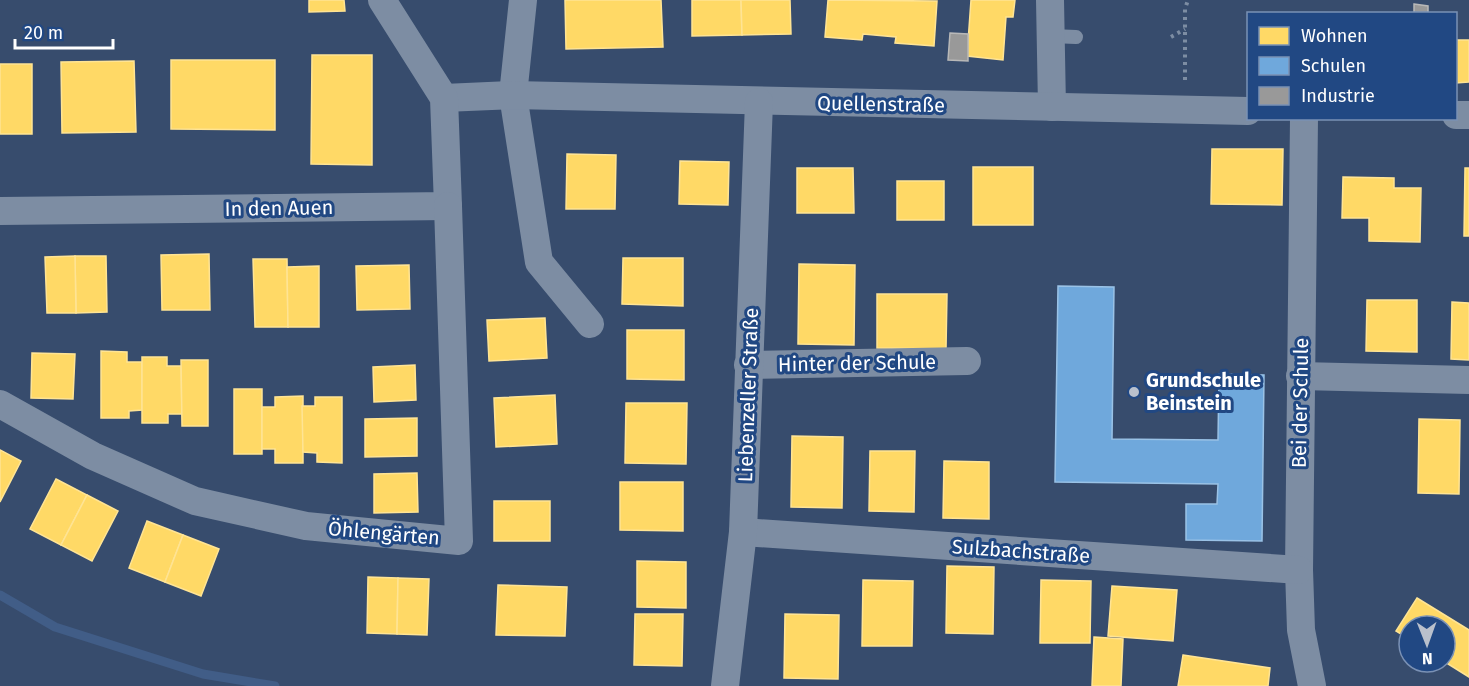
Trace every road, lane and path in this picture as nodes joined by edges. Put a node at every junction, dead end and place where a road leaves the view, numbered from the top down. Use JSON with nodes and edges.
{"nodes":[{"id":1,"x":382,"y":0,"type":"edge"},
{"id":2,"x":524,"y":0,"type":"edge"},
{"id":3,"x":1050,"y":0,"type":"edge"},
{"id":4,"x":1188,"y":0,"type":"edge"},
{"id":5,"x":1185,"y":29,"type":"junction"},
{"id":6,"x":1171,"y":37,"type":"dead end"},
{"id":7,"x":513,"y":95,"type":"junction"},
{"id":8,"x":444,"y":98,"type":"junction"},
{"id":9,"x":759,"y":102,"type":"junction"},
{"id":10,"x":1052,"y":107,"type":"junction"},
{"id":11,"x":1184,"y":110,"type":"junction"},
{"id":12,"x":1247,"y":111,"type":"edge"},
{"id":13,"x":1304,"y":120,"type":"edge"},
{"id":14,"x":448,"y":206,"type":"junction"},
{"id":15,"x":0,"y":211,"type":"edge"},
{"id":16,"x":590,"y":324,"type":"dead end"},
{"id":17,"x":967,"y":361,"type":"dead end"},
{"id":18,"x":748,"y":364,"type":"junction"},
{"id":19,"x":1300,"y":376,"type":"junction"},
{"id":20,"x":1469,"y":380,"type":"edge"},
{"id":21,"x":0,"y":404,"type":"edge"},
{"id":22,"x":743,"y":532,"type":"junction"},
{"id":23,"x":1299,"y":570,"type":"junction"},
{"id":24,"x":725,"y":686,"type":"edge"},
{"id":25,"x":1312,"y":686,"type":"edge"}],
"edges":[{"from":1,"to":8,"type":"street"},
{"from":2,"to":7,"type":"street"},
{"from":3,"to":10,"type":"street"},
{"from":4,"to":5,"type":"path"},
{"from":5,"to":6,"type":"path"},
{"from":5,"to":11,"type":"path"},
{"from":7,"to":8,"type":"street"},
{"from":7,"to":9,"type":"street","name":"Quellenstraße"},
{"from":7,"to":16,"type":"street"},
{"from":8,"to":14,"type":"street"},
{"from":9,"to":10,"type":"street","name":"Quellenstraße"},
{"from":9,"to":18,"type":"street","name":"Liebenzeller Straße"},
{"from":10,"to":11,"type":"street","name":"Quellenstraße"},
{"from":11,"to":12,"type":"street","name":"Quellenstraße"},
{"from":13,"to":19,"type":"street","name":"Bei der Schule"},
{"from":14,"to":15,"type":"street","name":"In den Auen"},
{"from":14,"to":21,"type":"street","name":"Öhlengärten"},
{"from":17,"to":18,"type":"street","name":"Hinter der Schule"},
{"from":18,"to":22,"type":"street","name":"Liebenzeller Straße"},
{"from":19,"to":20,"type":"street"},
{"from":19,"to":23,"type":"street","name":"Bei der Schule"},
{"from":22,"to":23,"type":"street","name":"Sulzbachstraße"},
{"from":22,"to":24,"type":"street","name":"Liebenzeller Straße"},
{"from":23,"to":25,"type":"street","name":"Bei der Schule"}]}
